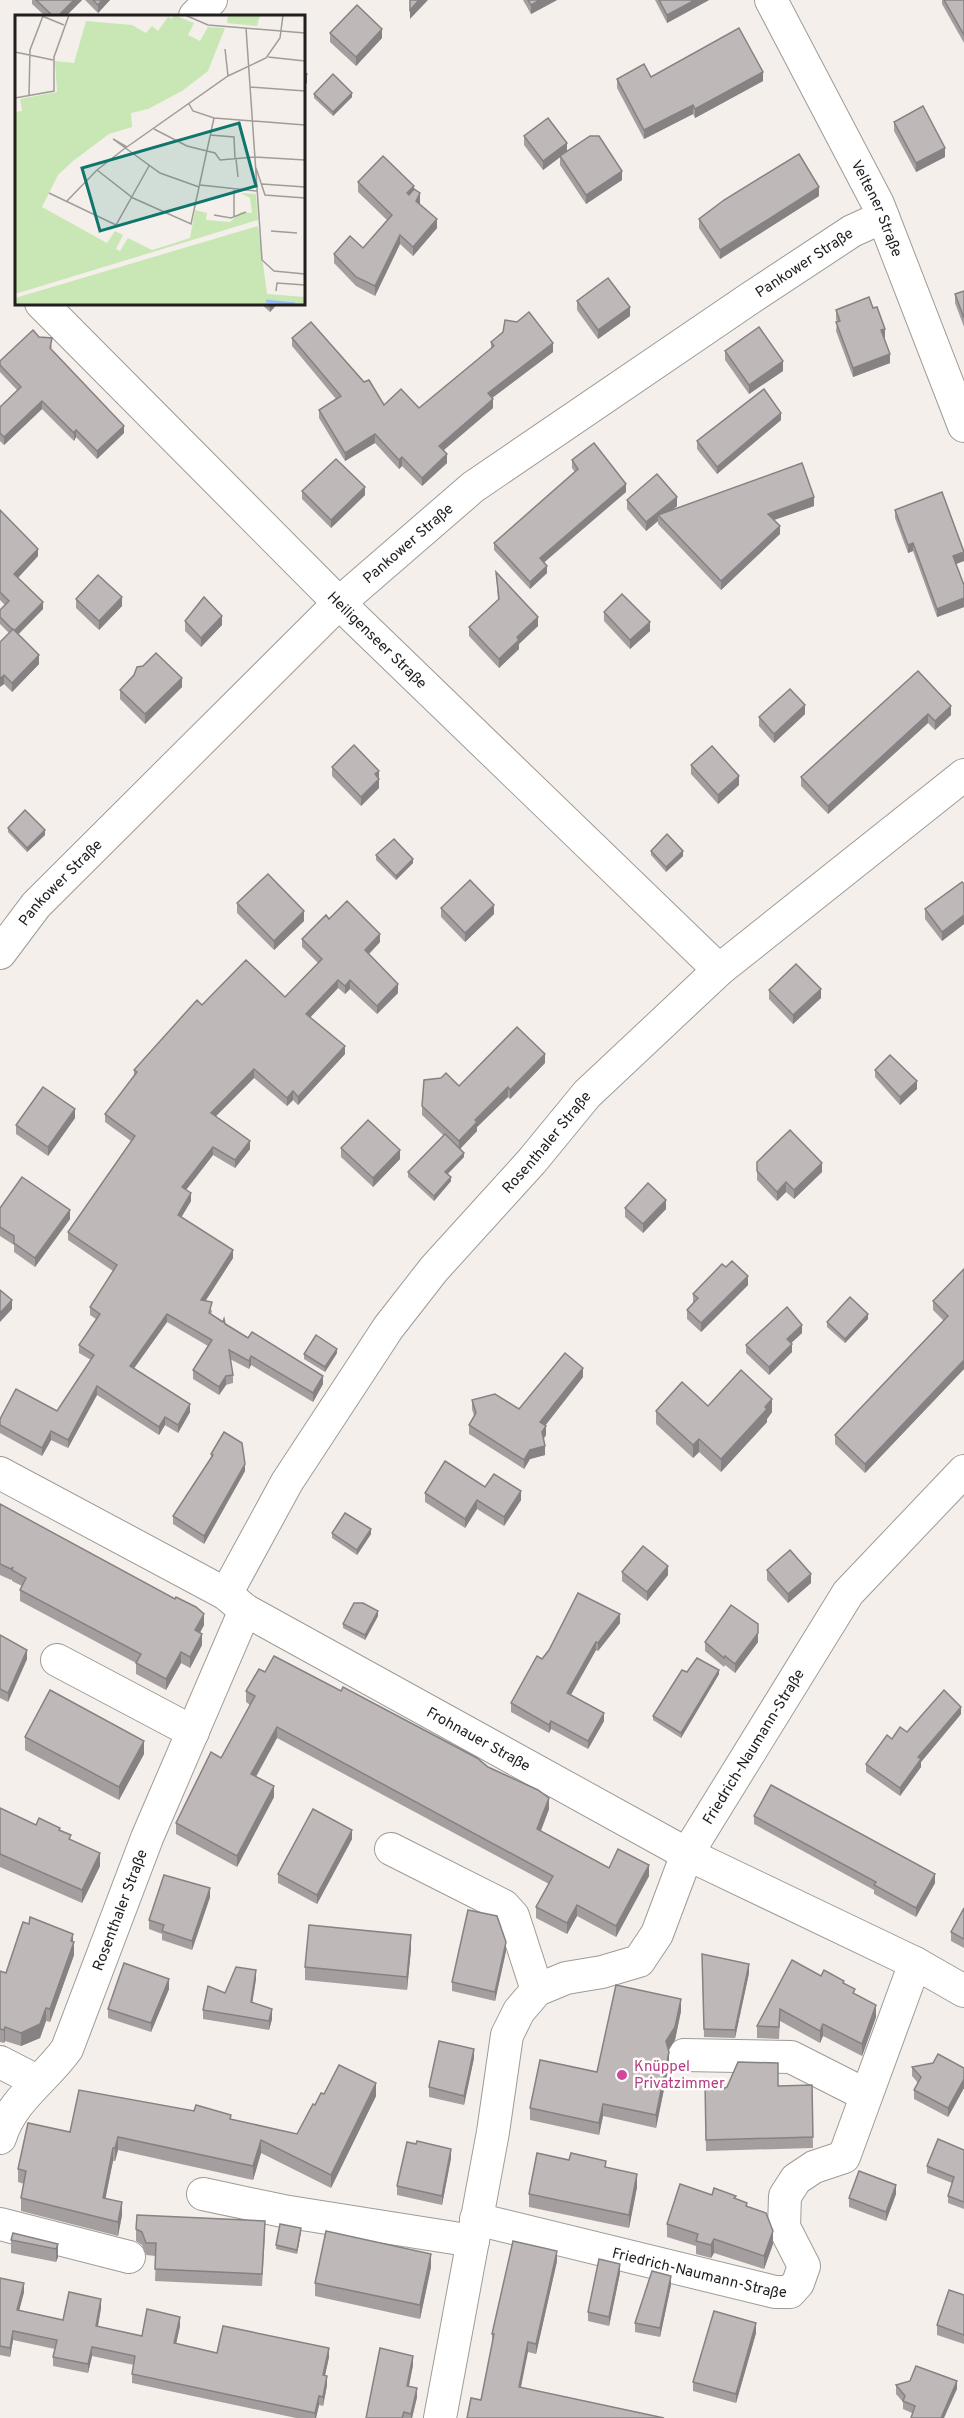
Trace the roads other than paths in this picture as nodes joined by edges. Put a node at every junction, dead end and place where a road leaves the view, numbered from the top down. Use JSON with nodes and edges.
{"nodes":[{"id":1,"x":211,"y":0,"type":"edge"},
{"id":2,"x":771,"y":0,"type":"edge"},
{"id":3,"x":196,"y":15,"type":"edge"},
{"id":4,"x":883,"y":217,"type":"junction"},
{"id":5,"x":42,"y":304,"type":"edge"},
{"id":6,"x":964,"y":426,"type":"edge"},
{"id":7,"x":339,"y":603,"type":"junction"},
{"id":8,"x":964,"y":775,"type":"edge"},
{"id":9,"x":0,"y":953,"type":"edge"},
{"id":10,"x":719,"y":970,"type":"junction"},
{"id":11,"x":964,"y":1472,"type":"edge"},
{"id":12,"x":0,"y":1473,"type":"edge"},
{"id":13,"x":235,"y":1602,"type":"junction"},
{"id":14,"x":57,"y":1660,"type":"dead end"},
{"id":15,"x":193,"y":1732,"type":"junction"},
{"id":16,"x":391,"y":1848,"type":"dead end"},
{"id":17,"x":687,"y":1854,"type":"junction"},
{"id":18,"x":915,"y":1964,"type":"junction"},
{"id":19,"x":537,"y":1990,"type":"junction"},
{"id":20,"x":964,"y":1991,"type":"edge"},
{"id":21,"x":684,"y":2055,"type":"dead end"},
{"id":22,"x":0,"y":2062,"type":"edge"},
{"id":23,"x":37,"y":2081,"type":"junction"},
{"id":24,"x":866,"y":2095,"type":"junction"},
{"id":25,"x":0,"y":2138,"type":"edge"},
{"id":26,"x":203,"y":2194,"type":"dead end"},
{"id":27,"x":0,"y":2224,"type":"edge"},
{"id":28,"x":475,"y":2230,"type":"junction"},
{"id":29,"x":129,"y":2258,"type":"dead end"},
{"id":30,"x":440,"y":2418,"type":"edge"}],
"edges":[{"from":1,"to":3,"type":"street"},
{"from":2,"to":4,"type":"street","name":"Veltener Straße"},
{"from":4,"to":6,"type":"street","name":"Veltener Straße"},
{"from":4,"to":7,"type":"street","name":"Pankower Straße"},
{"from":5,"to":7,"type":"street","name":"Heiligenseer Straße"},
{"from":7,"to":9,"type":"street","name":"Pankower Straße"},
{"from":7,"to":10,"type":"street","name":"Heiligenseer Straße"},
{"from":8,"to":10,"type":"street","name":"Rosenthaler Straße"},
{"from":10,"to":13,"type":"street","name":"Rosenthaler Straße"},
{"from":11,"to":17,"type":"street","name":"Friedrich-Naumann-Straße"},
{"from":12,"to":13,"type":"street","name":"Frohnauer Straße"},
{"from":13,"to":15,"type":"street","name":"Rosenthaler Straße"},
{"from":13,"to":17,"type":"street","name":"Frohnauer Straße"},
{"from":14,"to":15,"type":"street"},
{"from":15,"to":23,"type":"street","name":"Rosenthaler Straße"},
{"from":16,"to":19,"type":"street"},
{"from":17,"to":18,"type":"street","name":"Frohnauer Straße"},
{"from":17,"to":19,"type":"street","name":"Friedrich-Naumann-Straße"},
{"from":18,"to":20,"type":"street","name":"Frohnauer Straße"},
{"from":18,"to":24,"type":"street","name":"Friedrich-Naumann-Straße"},
{"from":19,"to":28,"type":"street","name":"Friedrich-Naumann-Straße"},
{"from":21,"to":24,"type":"street"},
{"from":22,"to":23,"type":"street"},
{"from":23,"to":25,"type":"street","name":"Rosenthaler Straße"},
{"from":24,"to":28,"type":"street","name":"Friedrich-Naumann-Straße"},
{"from":26,"to":28,"type":"street","name":"Friedrich-Naumann-Straße"},
{"from":27,"to":29,"type":"street"},
{"from":28,"to":30,"type":"street","name":"Friedrich-Naumann-Straße"}]}
